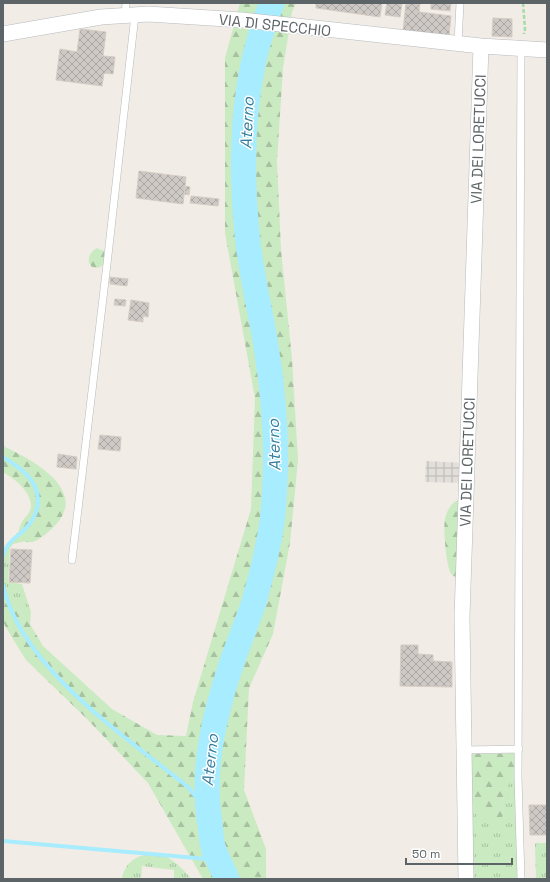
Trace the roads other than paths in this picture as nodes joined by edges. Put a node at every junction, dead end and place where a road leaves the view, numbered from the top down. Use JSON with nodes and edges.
{"nodes":[{"id":1,"x":460,"y":3,"type":"edge"},
{"id":2,"x":128,"y":11,"type":"edge"},
{"id":3,"x":3,"y":34,"type":"edge"},
{"id":4,"x":458,"y":43,"type":"junction"},
{"id":5,"x":481,"y":46,"type":"junction"},
{"id":6,"x":521,"y":49,"type":"junction"},
{"id":7,"x":547,"y":50,"type":"edge"},
{"id":8,"x":72,"y":560,"type":"dead end"},
{"id":9,"x":464,"y":750,"type":"junction"},
{"id":10,"x":519,"y":750,"type":"junction"},
{"id":11,"x":466,"y":879,"type":"edge"},
{"id":12,"x":521,"y":879,"type":"edge"}],
"edges":[{"from":1,"to":4,"type":"lane"},
{"from":2,"to":3,"type":"street","name":"VIA DI SPECCHIO"},
{"from":2,"to":4,"type":"street","name":"VIA DI SPECCHIO"},
{"from":2,"to":8,"type":"lane"},
{"from":4,"to":5,"type":"street","name":"VIA DI SPECCHIO"},
{"from":5,"to":6,"type":"street","name":"VIA DI SPECCHIO"},
{"from":5,"to":9,"type":"street","name":"VIA DEI LORETUCCI"},
{"from":6,"to":7,"type":"street","name":"VIA DI SPECCHIO"},
{"from":6,"to":10,"type":"lane"},
{"from":9,"to":10,"type":"lane"},
{"from":9,"to":11,"type":"street","name":"VIA DEI LORETUCCI"},
{"from":10,"to":12,"type":"lane"}]}
